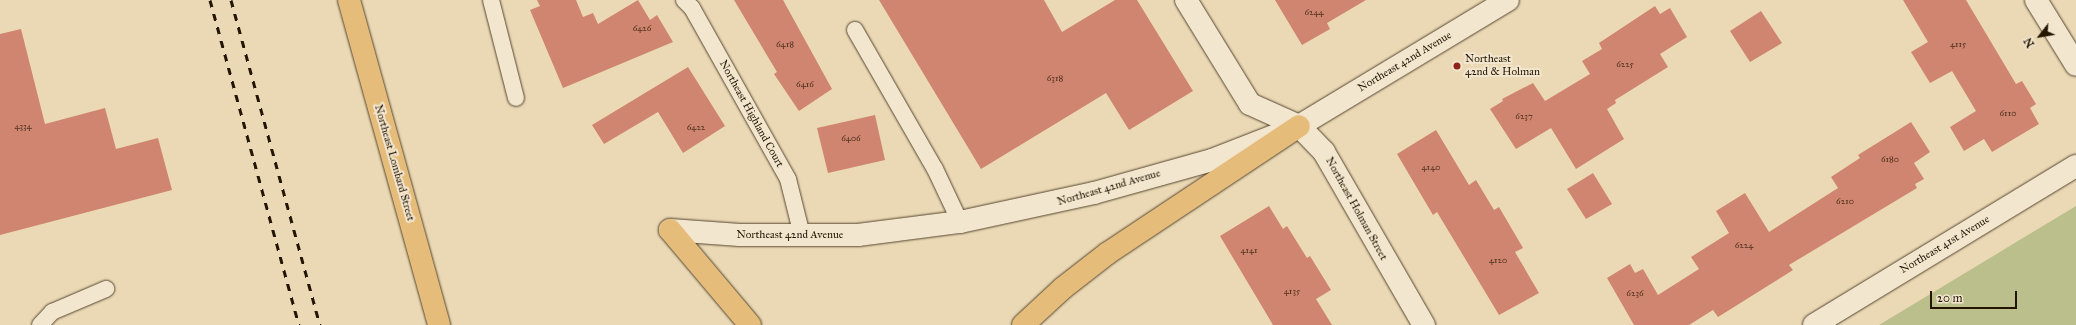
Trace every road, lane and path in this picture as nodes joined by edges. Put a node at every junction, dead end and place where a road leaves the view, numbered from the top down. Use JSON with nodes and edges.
{"nodes":[{"id":1,"x":349,"y":0,"type":"edge"},
{"id":2,"x":490,"y":0,"type":"edge"},
{"id":3,"x":684,"y":0,"type":"edge"},
{"id":4,"x":1186,"y":0,"type":"edge"},
{"id":5,"x":1508,"y":0,"type":"edge"},
{"id":6,"x":2036,"y":0,"type":"edge"},
{"id":7,"x":855,"y":30,"type":"dead end"},
{"id":8,"x":2076,"y":65,"type":"edge"},
{"id":9,"x":516,"y":98,"type":"dead end"},
{"id":10,"x":1299,"y":126,"type":"junction"},
{"id":11,"x":2076,"y":166,"type":"edge"},
{"id":12,"x":960,"y":222,"type":"junction"},
{"id":13,"x":670,"y":230,"type":"joint"},
{"id":14,"x":802,"y":235,"type":"junction"},
{"id":15,"x":106,"y":289,"type":"dead end"},
{"id":16,"x":40,"y":325,"type":"edge"},
{"id":17,"x":439,"y":325,"type":"edge"},
{"id":18,"x":750,"y":325,"type":"edge"},
{"id":19,"x":1023,"y":325,"type":"edge"},
{"id":20,"x":1424,"y":325,"type":"edge"},
{"id":21,"x":1814,"y":325,"type":"edge"}],
"edges":[{"from":1,"to":17,"type":"main road","name":"Northeast Lombard Street"},
{"from":2,"to":9,"type":"lane"},
{"from":3,"to":14,"type":"lane","name":"Northeast Highland Court"},
{"from":4,"to":10,"type":"street","name":"Northeast Holman Street"},
{"from":5,"to":10,"type":"street","name":"Northeast 42nd Avenue"},
{"from":6,"to":8,"type":"street"},
{"from":7,"to":12,"type":"lane"},
{"from":10,"to":12,"type":"street","name":"Northeast 42nd Avenue"},
{"from":10,"to":19,"type":"main road"},
{"from":10,"to":20,"type":"street","name":"Northeast Holman Street"},
{"from":11,"to":21,"type":"street","name":"Northeast 41st Avenue"},
{"from":12,"to":14,"type":"street","name":"Northeast 42nd Avenue"},
{"from":13,"to":14,"type":"street","name":"Northeast 42nd Avenue"},
{"from":13,"to":18,"type":"main road"},
{"from":15,"to":16,"type":"lane"}]}
